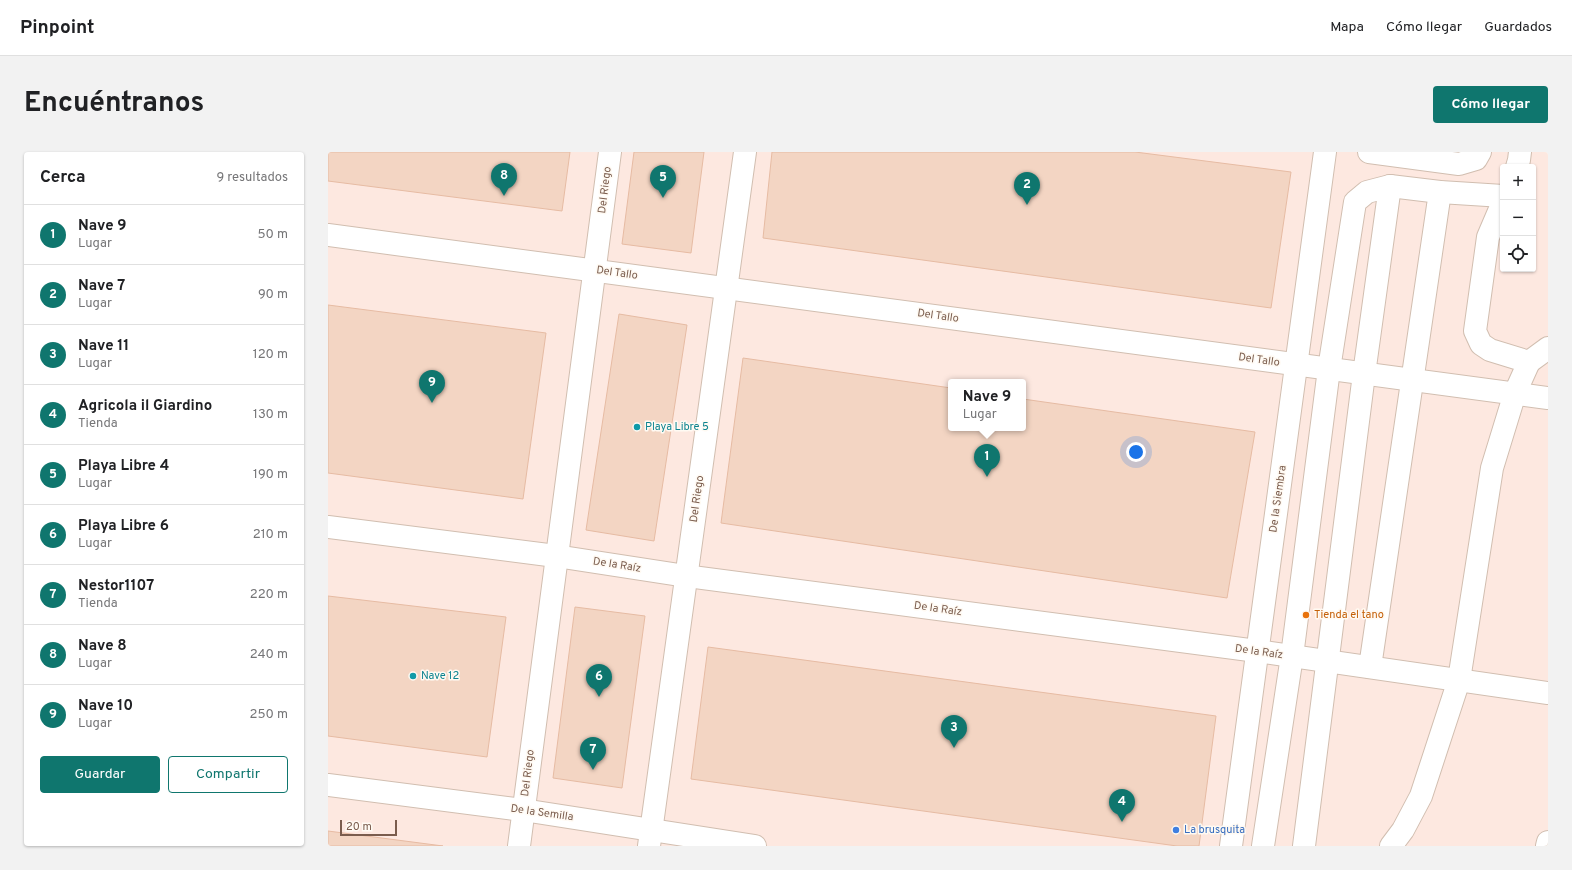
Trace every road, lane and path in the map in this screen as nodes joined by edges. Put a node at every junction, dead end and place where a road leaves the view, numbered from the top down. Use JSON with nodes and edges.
{"nodes":[{"id":1,"x":610,"y":152,"type":"edge"},
{"id":2,"x":745,"y":152,"type":"edge"},
{"id":3,"x":1325,"y":152,"type":"edge"},
{"id":4,"x":1369,"y":152,"type":"edge"},
{"id":5,"x":1480,"y":152,"type":"edge"},
{"id":6,"x":1520,"y":152,"type":"edge"},
{"id":7,"x":1518,"y":164,"type":"edge"},
{"id":8,"x":1390,"y":186,"type":"junction"},
{"id":9,"x":1440,"y":192,"type":"junction"},
{"id":10,"x":1500,"y":196,"type":"edge"},
{"id":11,"x":1500,"y":209,"type":"edge"},
{"id":12,"x":328,"y":235,"type":"edge"},
{"id":13,"x":595,"y":270,"type":"junction"},
{"id":14,"x":726,"y":288,"type":"junction"},
{"id":15,"x":1548,"y":348,"type":"edge"},
{"id":16,"x":1529,"y":362,"type":"junction"},
{"id":17,"x":1296,"y":365,"type":"junction"},
{"id":18,"x":1329,"y":369,"type":"junction"},
{"id":19,"x":1364,"y":374,"type":"junction"},
{"id":20,"x":1412,"y":380,"type":"junction"},
{"id":21,"x":1515,"y":393,"type":"junction"},
{"id":22,"x":1548,"y":398,"type":"edge"},
{"id":23,"x":328,"y":527,"type":"edge"},
{"id":24,"x":556,"y":556,"type":"junction"},
{"id":25,"x":686,"y":576,"type":"junction"},
{"id":26,"x":1257,"y":651,"type":"junction"},
{"id":27,"x":1292,"y":656,"type":"junction"},
{"id":28,"x":1329,"y":661,"type":"junction"},
{"id":29,"x":1370,"y":667,"type":"junction"},
{"id":30,"x":1459,"y":680,"type":"junction"},
{"id":31,"x":1548,"y":693,"type":"edge"},
{"id":32,"x":328,"y":785,"type":"edge"},
{"id":33,"x":523,"y":810,"type":"junction"},
{"id":34,"x":650,"y":838,"type":"edge"},
{"id":35,"x":1548,"y":842,"type":"edge"},
{"id":36,"x":519,"y":846,"type":"edge"},
{"id":37,"x":755,"y":846,"type":"edge"},
{"id":38,"x":1231,"y":846,"type":"edge"},
{"id":39,"x":1263,"y":846,"type":"edge"},
{"id":40,"x":1304,"y":846,"type":"edge"},
{"id":41,"x":1391,"y":846,"type":"edge"},
{"id":42,"x":1547,"y":846,"type":"edge"}],
"edges":[{"from":1,"to":13,"type":"lane","name":"Del Riego"},
{"from":2,"to":14,"type":"lane","name":"Del Riego"},
{"from":3,"to":17,"type":"lane","name":"De la Siembra"},
{"from":4,"to":5,"type":"lane"},
{"from":6,"to":7,"type":"lane"},
{"from":8,"to":9,"type":"lane"},
{"from":8,"to":18,"type":"lane"},
{"from":8,"to":19,"type":"lane"},
{"from":9,"to":10,"type":"lane"},
{"from":9,"to":20,"type":"lane"},
{"from":11,"to":16,"type":"lane"},
{"from":12,"to":13,"type":"lane","name":"Del Tallo"},
{"from":13,"to":14,"type":"lane","name":"Del Tallo"},
{"from":13,"to":24,"type":"lane","name":"Del Riego"},
{"from":14,"to":17,"type":"lane","name":"Del Tallo"},
{"from":14,"to":25,"type":"lane","name":"Del Riego"},
{"from":15,"to":16,"type":"lane"},
{"from":16,"to":21,"type":"lane"},
{"from":17,"to":18,"type":"lane","name":"Del Tallo"},
{"from":17,"to":26,"type":"lane","name":"De la Siembra"},
{"from":18,"to":19,"type":"lane","name":"Del Tallo"},
{"from":18,"to":27,"type":"lane"},
{"from":19,"to":20,"type":"lane","name":"Del Tallo"},
{"from":19,"to":28,"type":"lane"},
{"from":20,"to":21,"type":"lane","name":"Del Tallo"},
{"from":20,"to":29,"type":"lane"},
{"from":21,"to":22,"type":"lane","name":"Del Tallo"},
{"from":21,"to":30,"type":"lane"},
{"from":23,"to":24,"type":"lane","name":"De la Raíz"},
{"from":24,"to":25,"type":"lane","name":"De la Raíz"},
{"from":24,"to":33,"type":"lane","name":"Del Riego"},
{"from":25,"to":26,"type":"lane","name":"De la Raíz"},
{"from":25,"to":34,"type":"lane","name":"Del Riego"},
{"from":26,"to":27,"type":"lane","name":"De la Raíz"},
{"from":26,"to":38,"type":"lane","name":"De la Siembra"},
{"from":27,"to":28,"type":"lane","name":"De la Raíz"},
{"from":27,"to":39,"type":"lane"},
{"from":28,"to":29,"type":"lane","name":"De la Raíz"},
{"from":28,"to":40,"type":"lane"},
{"from":29,"to":30,"type":"lane","name":"De la Raíz"},
{"from":30,"to":31,"type":"lane","name":"De la Raíz"},
{"from":30,"to":41,"type":"lane"},
{"from":32,"to":33,"type":"lane","name":"De la Semilla"},
{"from":33,"to":34,"type":"lane","name":"De la Semilla"},
{"from":33,"to":36,"type":"lane","name":"Del Riego"},
{"from":34,"to":37,"type":"lane","name":"De la Semilla"},
{"from":35,"to":42,"type":"lane"}]}
